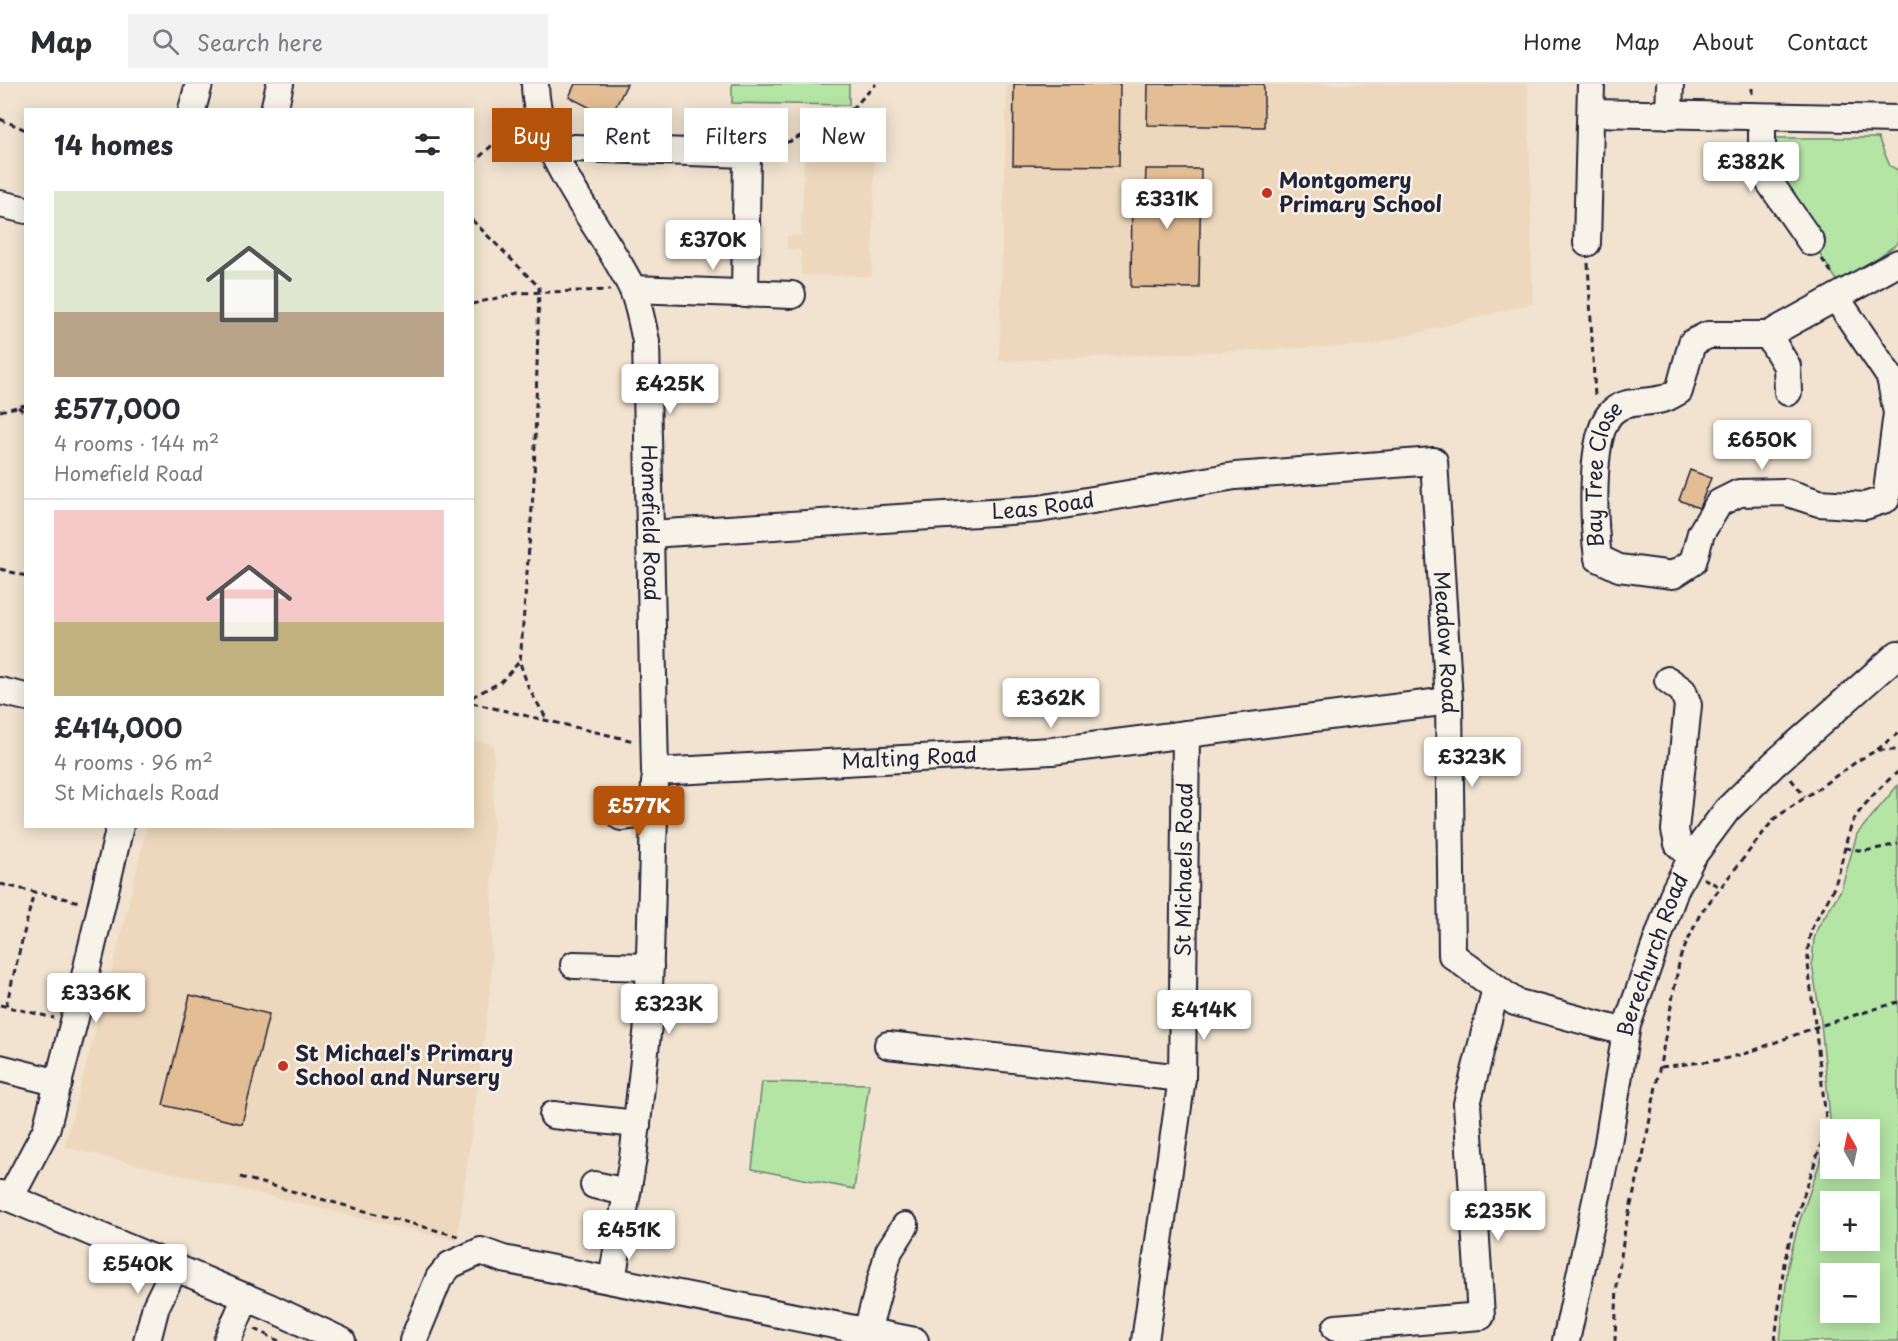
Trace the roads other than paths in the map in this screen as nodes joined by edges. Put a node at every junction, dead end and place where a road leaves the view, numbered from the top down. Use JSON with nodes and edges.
{"nodes":[{"id":1,"x":199,"y":84,"type":"edge"},
{"id":2,"x":280,"y":84,"type":"edge"},
{"id":3,"x":1591,"y":84,"type":"edge"},
{"id":4,"x":1670,"y":84,"type":"edge"},
{"id":5,"x":193,"y":108,"type":"edge"},
{"id":6,"x":274,"y":108,"type":"edge"},
{"id":7,"x":1590,"y":113,"type":"junction"},
{"id":8,"x":1669,"y":116,"type":"junction"},
{"id":9,"x":1762,"y":118,"type":"junction"},
{"id":10,"x":1898,"y":119,"type":"edge"},
{"id":11,"x":572,"y":148,"type":"edge"},
{"id":12,"x":559,"y":162,"type":"edge"},
{"id":13,"x":0,"y":204,"type":"edge"},
{"id":14,"x":24,"y":210,"type":"edge"},
{"id":15,"x":1811,"y":242,"type":"road end"},
{"id":16,"x":1587,"y":243,"type":"road end"},
{"id":17,"x":1898,"y":263,"type":"edge"},
{"id":18,"x":633,"y":290,"type":"junction"},
{"id":19,"x":744,"y":294,"type":"junction"},
{"id":20,"x":792,"y":295,"type":"dead end"},
{"id":21,"x":1842,"y":296,"type":"junction"},
{"id":22,"x":1768,"y":335,"type":"junction"},
{"id":23,"x":1788,"y":392,"type":"dead end"},
{"id":24,"x":1434,"y":460,"type":"joint"},
{"id":25,"x":1894,"y":469,"type":"edge"},
{"id":26,"x":650,"y":534,"type":"junction"},
{"id":27,"x":1898,"y":654,"type":"edge"},
{"id":28,"x":1668,"y":680,"type":"dead end"},
{"id":29,"x":0,"y":691,"type":"edge"},
{"id":30,"x":24,"y":697,"type":"edge"},
{"id":31,"x":1449,"y":701,"type":"junction"},
{"id":32,"x":1186,"y":734,"type":"junction"},
{"id":33,"x":655,"y":777,"type":"junction"},
{"id":34,"x":654,"y":813,"type":"junction"},
{"id":35,"x":621,"y":817,"type":"dead end"},
{"id":36,"x":120,"y":828,"type":"edge"},
{"id":37,"x":1692,"y":857,"type":"junction"},
{"id":38,"x":574,"y":965,"type":"dead end"},
{"id":39,"x":650,"y":967,"type":"junction"},
{"id":40,"x":1496,"y":988,"type":"junction"},
{"id":41,"x":1625,"y":1032,"type":"junction"},
{"id":42,"x":888,"y":1045,"type":"dead end"},
{"id":43,"x":0,"y":1068,"type":"edge"},
{"id":44,"x":1182,"y":1078,"type":"junction"},
{"id":45,"x":59,"y":1083,"type":"junction"},
{"id":46,"x":553,"y":1115,"type":"dead end"},
{"id":47,"x":637,"y":1125,"type":"junction"},
{"id":48,"x":594,"y":1185,"type":"dead end"},
{"id":49,"x":627,"y":1192,"type":"junction"},
{"id":50,"x":5,"y":1196,"type":"edge"},
{"id":51,"x":905,"y":1226,"type":"dead end"},
{"id":52,"x":175,"y":1267,"type":"junction"},
{"id":53,"x":612,"y":1280,"type":"junction"},
{"id":54,"x":237,"y":1319,"type":"edge"},
{"id":55,"x":1335,"y":1328,"type":"dead end"},
{"id":56,"x":867,"y":1331,"type":"junction"},
{"id":57,"x":147,"y":1341,"type":"edge"},
{"id":58,"x":342,"y":1341,"type":"edge"},
{"id":59,"x":413,"y":1341,"type":"edge"},
{"id":60,"x":915,"y":1341,"type":"edge"},
{"id":61,"x":1144,"y":1341,"type":"edge"},
{"id":62,"x":1566,"y":1341,"type":"edge"}],
"edges":[{"from":1,"to":5,"type":"street"},
{"from":2,"to":6,"type":"street"},
{"from":3,"to":7,"type":"street"},
{"from":4,"to":8,"type":"street"},
{"from":7,"to":8,"type":"street"},
{"from":7,"to":16,"type":"street"},
{"from":8,"to":9,"type":"street"},
{"from":9,"to":10,"type":"street"},
{"from":9,"to":15,"type":"street"},
{"from":11,"to":19,"type":"street"},
{"from":12,"to":18,"type":"street","name":"Homefield Road"},
{"from":13,"to":14,"type":"street"},
{"from":17,"to":21,"type":"street"},
{"from":18,"to":19,"type":"street"},
{"from":18,"to":26,"type":"street","name":"Homefield Road"},
{"from":19,"to":20,"type":"street"},
{"from":21,"to":22,"type":"street","name":"Bay Tree Close"},
{"from":21,"to":25,"type":"street","name":"Bay Tree Close"},
{"from":22,"to":23,"type":"street"},
{"from":22,"to":25,"type":"street","name":"Bay Tree Close"},
{"from":24,"to":26,"type":"street","name":"Leas Road"},
{"from":24,"to":31,"type":"street","name":"Meadow Road"},
{"from":26,"to":33,"type":"street","name":"Homefield Road"},
{"from":27,"to":37,"type":"street","name":"Berechurch Road"},
{"from":28,"to":37,"type":"street"},
{"from":29,"to":30,"type":"street"},
{"from":31,"to":32,"type":"street","name":"Malting Road"},
{"from":31,"to":40,"type":"street","name":"Meadow Road"},
{"from":32,"to":33,"type":"street","name":"Malting Road"},
{"from":32,"to":44,"type":"street","name":"St Michaels Road"},
{"from":33,"to":34,"type":"street","name":"Homefield Road"},
{"from":34,"to":35,"type":"street"},
{"from":34,"to":39,"type":"street","name":"Homefield Road"},
{"from":36,"to":45,"type":"street"},
{"from":37,"to":41,"type":"street","name":"Berechurch Road"},
{"from":38,"to":39,"type":"street"},
{"from":39,"to":47,"type":"street","name":"Homefield Road"},
{"from":40,"to":41,"type":"street","name":"Meadow Road"},
{"from":40,"to":55,"type":"street"},
{"from":41,"to":62,"type":"street","name":"Berechurch Road"},
{"from":42,"to":44,"type":"street"},
{"from":43,"to":45,"type":"street"},
{"from":44,"to":61,"type":"street","name":"St Michaels Road"},
{"from":45,"to":50,"type":"street"},
{"from":46,"to":47,"type":"street"},
{"from":47,"to":49,"type":"street","name":"Homefield Road"},
{"from":48,"to":49,"type":"street"},
{"from":49,"to":53,"type":"street","name":"Homefield Road"},
{"from":50,"to":52,"type":"street"},
{"from":51,"to":56,"type":"street"},
{"from":52,"to":54,"type":"street"},
{"from":52,"to":57,"type":"street"},
{"from":53,"to":56,"type":"street"},
{"from":53,"to":59,"type":"street"},
{"from":54,"to":58,"type":"street"},
{"from":56,"to":60,"type":"street"}]}
